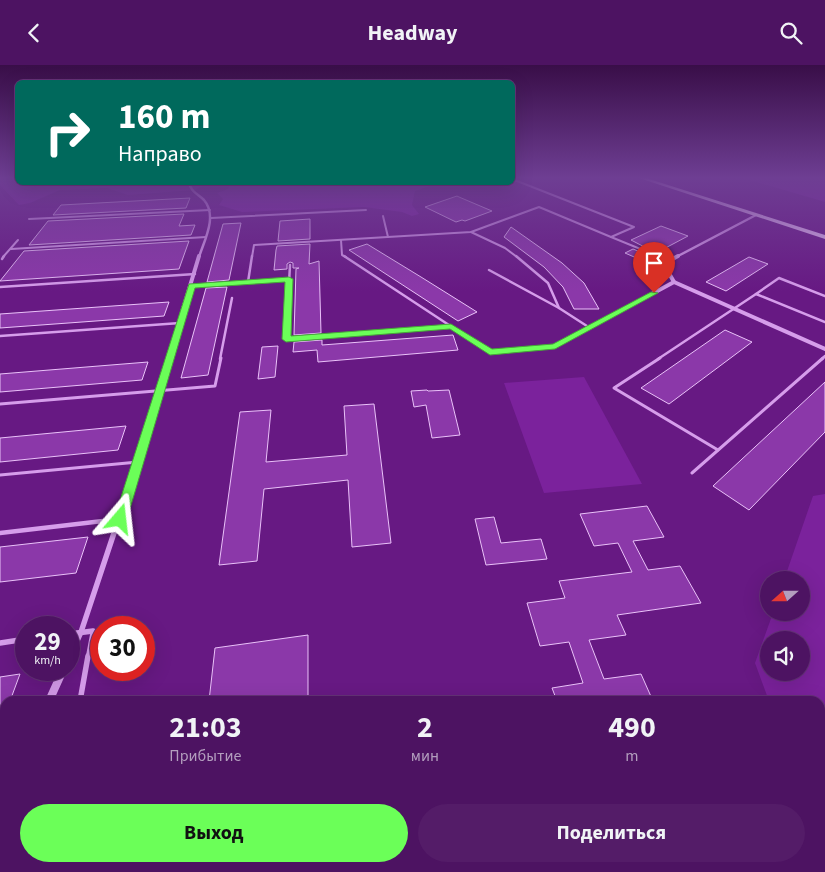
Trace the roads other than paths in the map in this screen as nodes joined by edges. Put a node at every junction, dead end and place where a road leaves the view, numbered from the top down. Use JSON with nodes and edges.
{"nodes":[{"id":1,"x":97,"y":216,"type":"edge"},
{"id":2,"x":257,"y":216,"type":"edge"},
{"id":3,"x":383,"y":216,"type":"dead end"},
{"id":4,"x":515,"y":216,"type":"edge"},
{"id":5,"x":559,"y":216,"type":"edge"},
{"id":6,"x":605,"y":216,"type":"edge"},
{"id":7,"x":755,"y":216,"type":"edge"},
{"id":8,"x":758,"y":216,"type":"edge"},
{"id":9,"x":212,"y":218,"type":"joint"},
{"id":10,"x":30,"y":219,"type":"dead end"},
{"id":11,"x":471,"y":232,"type":"junction"},
{"id":12,"x":206,"y":237,"type":"junction"},
{"id":13,"x":388,"y":237,"type":"junction"},
{"id":14,"x":611,"y":237,"type":"junction"},
{"id":15,"x":825,"y":237,"type":"edge"},
{"id":16,"x":18,"y":240,"type":"dead end"},
{"id":17,"x":341,"y":240,"type":"junction"},
{"id":18,"x":11,"y":249,"type":"junction"},
{"id":19,"x":2,"y":259,"type":"dead end"},
{"id":20,"x":668,"y":261,"type":"junction"},
{"id":21,"x":290,"y":265,"type":"dead end"},
{"id":22,"x":489,"y":270,"type":"dead end"},
{"id":23,"x":195,"y":273,"type":"junction"},
{"id":24,"x":289,"y":279,"type":"junction"},
{"id":25,"x":248,"y":282,"type":"junction"},
{"id":26,"x":674,"y":283,"type":"junction"},
{"id":27,"x":191,"y":286,"type":"junction"},
{"id":28,"x":0,"y":287,"type":"edge"},
{"id":29,"x":756,"y":294,"type":"junction"},
{"id":30,"x":825,"y":296,"type":"edge"},
{"id":31,"x":232,"y":298,"type":"dead end"},
{"id":32,"x":559,"y":308,"type":"junction"},
{"id":33,"x":734,"y":309,"type":"junction"},
{"id":34,"x":825,"y":322,"type":"edge"},
{"id":35,"x":180,"y":323,"type":"junction"},
{"id":36,"x":451,"y":327,"type":"junction"},
{"id":37,"x":590,"y":328,"type":"junction"},
{"id":38,"x":0,"y":336,"type":"edge"},
{"id":39,"x":555,"y":346,"type":"joint"},
{"id":40,"x":825,"y":349,"type":"edge"},
{"id":41,"x":825,"y":356,"type":"edge"},
{"id":42,"x":159,"y":390,"type":"junction"},
{"id":43,"x":0,"y":405,"type":"edge"},
{"id":44,"x":718,"y":451,"type":"junction"},
{"id":45,"x":138,"y":462,"type":"junction"},
{"id":46,"x":692,"y":473,"type":"dead end"},
{"id":47,"x":0,"y":475,"type":"edge"},
{"id":48,"x":120,"y":519,"type":"junction"},
{"id":49,"x":0,"y":533,"type":"edge"},
{"id":50,"x":90,"y":631,"type":"edge"},
{"id":51,"x":81,"y":632,"type":"joint"},
{"id":52,"x":15,"y":641,"type":"edge"},
{"id":53,"x":0,"y":643,"type":"edge"},
{"id":54,"x":90,"y":647,"type":"edge"},
{"id":55,"x":58,"y":681,"type":"edge"},
{"id":56,"x":51,"y":696,"type":"edge"},
{"id":57,"x":81,"y":696,"type":"edge"}],
"edges":[{"from":1,"to":10,"type":"lane"},
{"from":2,"to":9,"type":"lane"},
{"from":3,"to":13,"type":"lane"},
{"from":4,"to":11,"type":"lane"},
{"from":5,"to":14,"type":"lane"},
{"from":6,"to":14,"type":"lane"},
{"from":7,"to":20,"type":"street"},
{"from":8,"to":15,"type":"main road"},
{"from":9,"to":12,"type":"street"},
{"from":11,"to":13,"type":"lane"},
{"from":11,"to":32,"type":"lane"},
{"from":12,"to":18,"type":"lane"},
{"from":12,"to":23,"type":"street"},
{"from":13,"to":17,"type":"lane"},
{"from":14,"to":20,"type":"lane"},
{"from":16,"to":18,"type":"lane"},
{"from":17,"to":25,"type":"lane"},
{"from":17,"to":36,"type":"lane"},
{"from":18,"to":19,"type":"lane"},
{"from":20,"to":26,"type":"street"},
{"from":21,"to":24,"type":"lane"},
{"from":22,"to":32,"type":"lane"},
{"from":23,"to":27,"type":"street"},
{"from":23,"to":28,"type":"lane"},
{"from":24,"to":25,"type":"lane"},
{"from":24,"to":36,"type":"lane"},
{"from":25,"to":27,"type":"lane"},
{"from":26,"to":33,"type":"street"},
{"from":26,"to":37,"type":"street"},
{"from":27,"to":35,"type":"street"},
{"from":29,"to":30,"type":"lane"},
{"from":29,"to":33,"type":"lane"},
{"from":29,"to":34,"type":"lane"},
{"from":31,"to":42,"type":"lane"},
{"from":32,"to":37,"type":"lane"},
{"from":33,"to":40,"type":"street"},
{"from":33,"to":44,"type":"lane"},
{"from":35,"to":38,"type":"lane"},
{"from":35,"to":42,"type":"street"},
{"from":36,"to":39,"type":"lane"},
{"from":37,"to":39,"type":"street"},
{"from":41,"to":44,"type":"lane"},
{"from":42,"to":43,"type":"lane"},
{"from":42,"to":45,"type":"street"},
{"from":44,"to":46,"type":"lane"},
{"from":45,"to":47,"type":"lane"},
{"from":45,"to":48,"type":"street"},
{"from":48,"to":49,"type":"lane"},
{"from":48,"to":51,"type":"street"},
{"from":50,"to":51,"type":"street"},
{"from":52,"to":53,"type":"street"},
{"from":54,"to":57,"type":"lane"},
{"from":55,"to":56,"type":"street"}]}
